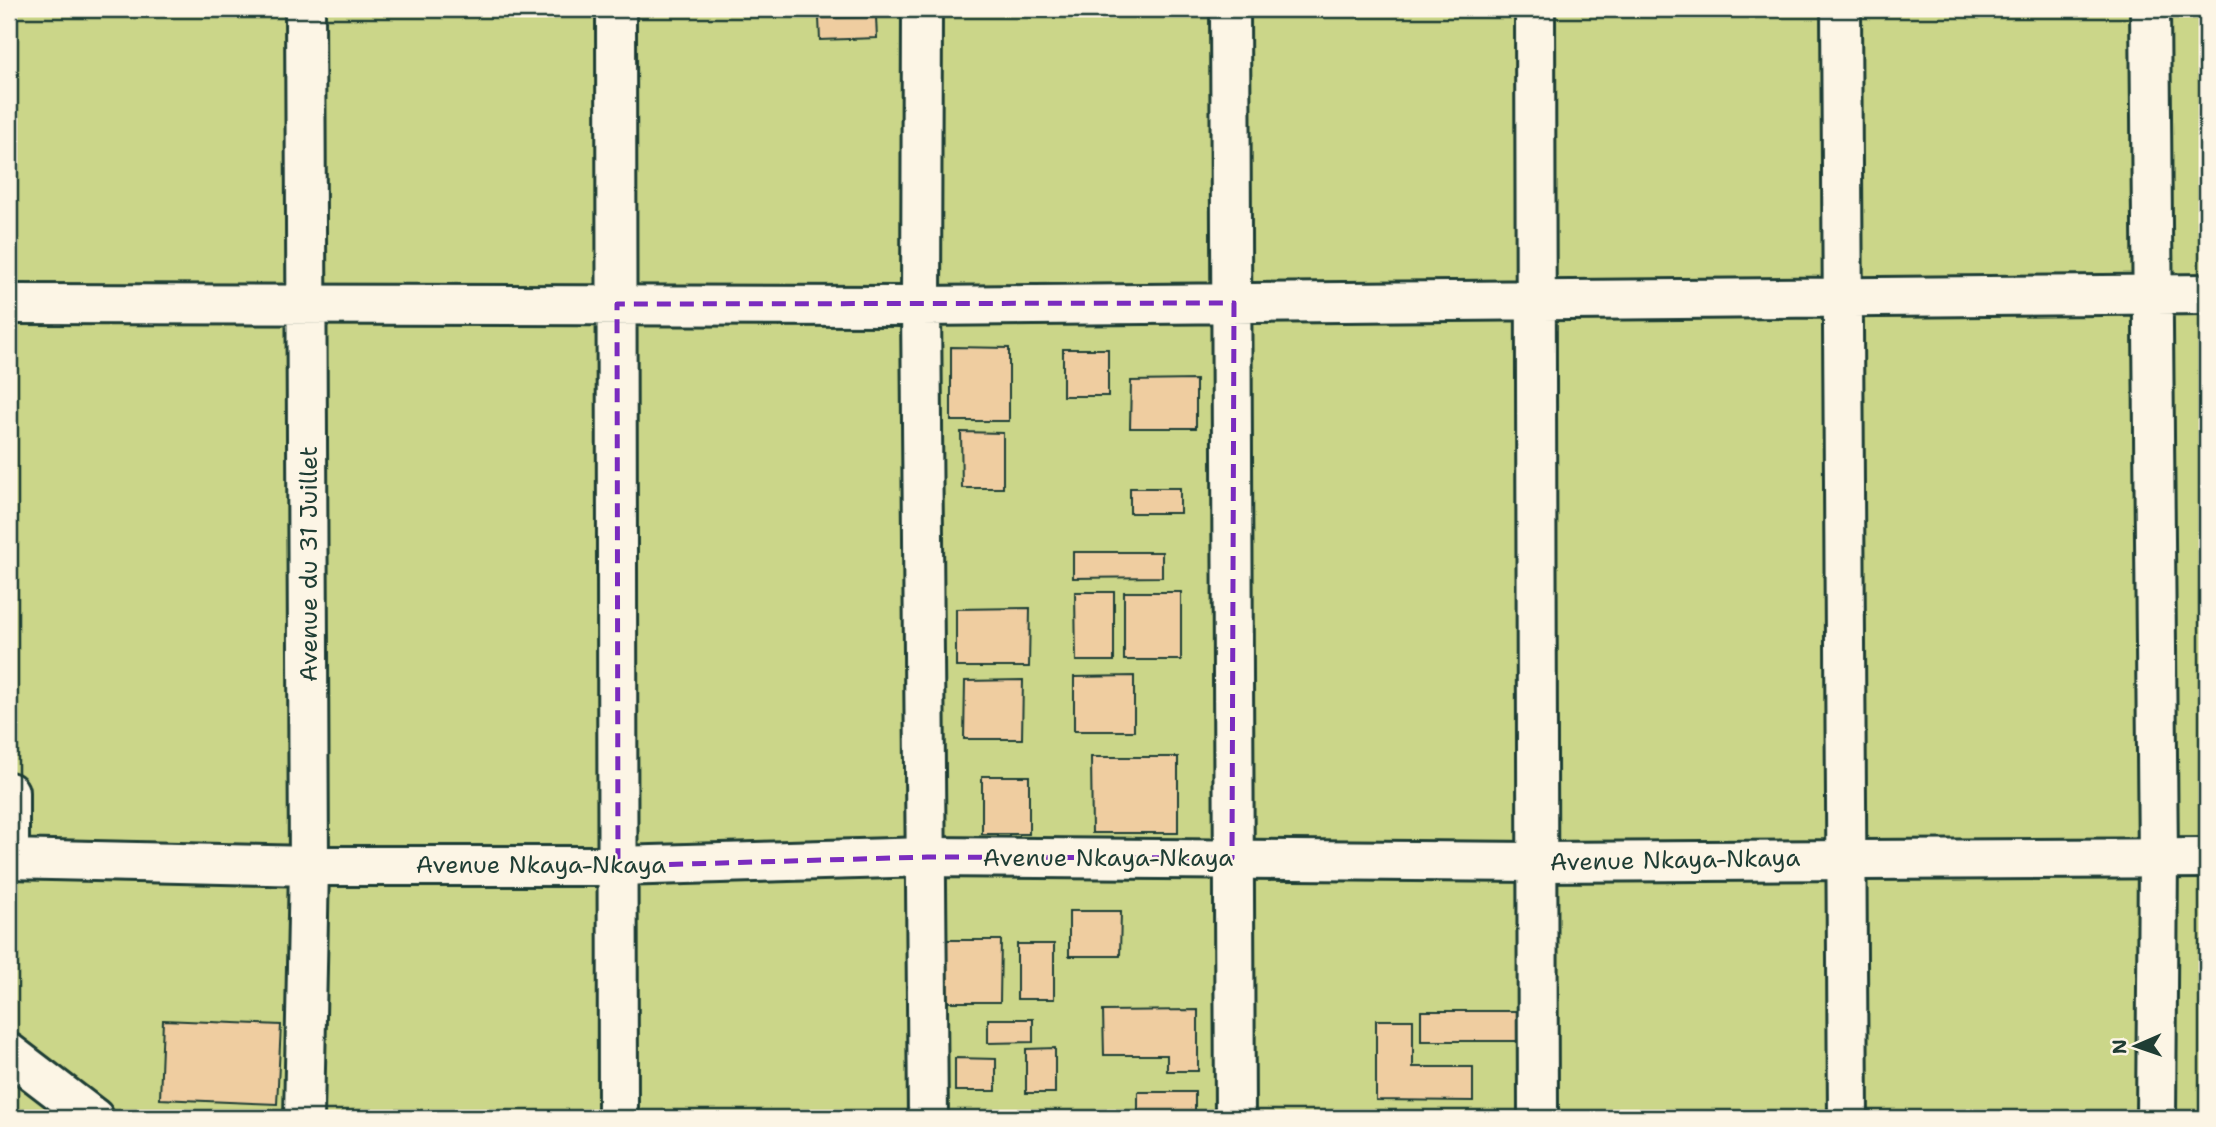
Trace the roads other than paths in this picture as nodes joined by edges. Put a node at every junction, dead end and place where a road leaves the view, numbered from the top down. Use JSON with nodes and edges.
{"nodes":[{"id":1,"x":305,"y":9,"type":"edge"},
{"id":2,"x":616,"y":9,"type":"edge"},
{"id":3,"x":922,"y":9,"type":"edge"},
{"id":4,"x":1230,"y":9,"type":"edge"},
{"id":5,"x":1535,"y":9,"type":"edge"},
{"id":6,"x":1841,"y":9,"type":"edge"},
{"id":7,"x":2150,"y":9,"type":"edge"},
{"id":8,"x":2207,"y":294,"type":"edge"},
{"id":9,"x":1841,"y":295,"type":"junction"},
{"id":10,"x":2150,"y":295,"type":"junction"},
{"id":11,"x":1536,"y":299,"type":"junction"},
{"id":12,"x":1234,"y":303,"type":"junction"},
{"id":13,"x":9,"y":304,"type":"edge"},
{"id":14,"x":617,"y":304,"type":"junction"},
{"id":15,"x":921,"y":306,"type":"junction"},
{"id":16,"x":309,"y":307,"type":"junction"},
{"id":17,"x":9,"y":792,"type":"edge"},
{"id":18,"x":927,"y":857,"type":"junction"},
{"id":19,"x":1846,"y":858,"type":"junction"},
{"id":20,"x":2207,"y":858,"type":"edge"},
{"id":21,"x":9,"y":859,"type":"edge"},
{"id":22,"x":1232,"y":859,"type":"junction"},
{"id":23,"x":2158,"y":859,"type":"junction"},
{"id":24,"x":1538,"y":862,"type":"junction"},
{"id":25,"x":309,"y":866,"type":"junction"},
{"id":26,"x":618,"y":866,"type":"junction"},
{"id":27,"x":9,"y":1053,"type":"edge"},
{"id":28,"x":94,"y":1118,"type":"edge"},
{"id":29,"x":304,"y":1118,"type":"edge"},
{"id":30,"x":618,"y":1118,"type":"edge"},
{"id":31,"x":928,"y":1118,"type":"edge"},
{"id":32,"x":1235,"y":1118,"type":"edge"},
{"id":33,"x":1538,"y":1118,"type":"edge"},
{"id":34,"x":1847,"y":1118,"type":"edge"},
{"id":35,"x":2156,"y":1118,"type":"edge"}],
"edges":[{"from":1,"to":16,"type":"street","name":"Avenue du 31 Juillet"},
{"from":2,"to":14,"type":"street"},
{"from":3,"to":15,"type":"street"},
{"from":4,"to":12,"type":"street"},
{"from":5,"to":11,"type":"street"},
{"from":6,"to":9,"type":"street"},
{"from":7,"to":10,"type":"street"},
{"from":8,"to":10,"type":"street"},
{"from":9,"to":10,"type":"street"},
{"from":9,"to":11,"type":"street"},
{"from":9,"to":19,"type":"street"},
{"from":10,"to":23,"type":"street"},
{"from":11,"to":12,"type":"street"},
{"from":11,"to":24,"type":"street"},
{"from":12,"to":15,"type":"street"},
{"from":12,"to":22,"type":"street"},
{"from":13,"to":16,"type":"street"},
{"from":14,"to":15,"type":"street"},
{"from":14,"to":16,"type":"street"},
{"from":14,"to":26,"type":"street"},
{"from":15,"to":18,"type":"street"},
{"from":16,"to":25,"type":"street","name":"Avenue du 31 Juillet"},
{"from":17,"to":21,"type":"street"},
{"from":18,"to":22,"type":"street","name":"Avenue Nkaya-Nkaya"},
{"from":18,"to":26,"type":"street","name":"Avenue Nkaya-Nkaya"},
{"from":18,"to":31,"type":"street"},
{"from":19,"to":23,"type":"street","name":"Avenue Nkaya-Nkaya"},
{"from":19,"to":24,"type":"street","name":"Avenue Nkaya-Nkaya"},
{"from":19,"to":34,"type":"street"},
{"from":20,"to":23,"type":"street","name":"Avenue Nkaya-Nkaya"},
{"from":21,"to":25,"type":"street","name":"Avenue Nkaya-Nkaya"},
{"from":22,"to":24,"type":"street","name":"Avenue Nkaya-Nkaya"},
{"from":22,"to":32,"type":"street"},
{"from":23,"to":35,"type":"street"},
{"from":24,"to":33,"type":"street"},
{"from":25,"to":26,"type":"street","name":"Avenue Nkaya-Nkaya"},
{"from":25,"to":29,"type":"street","name":"Avenue du 31 Juillet"},
{"from":26,"to":30,"type":"street"},
{"from":27,"to":28,"type":"street"}]}
